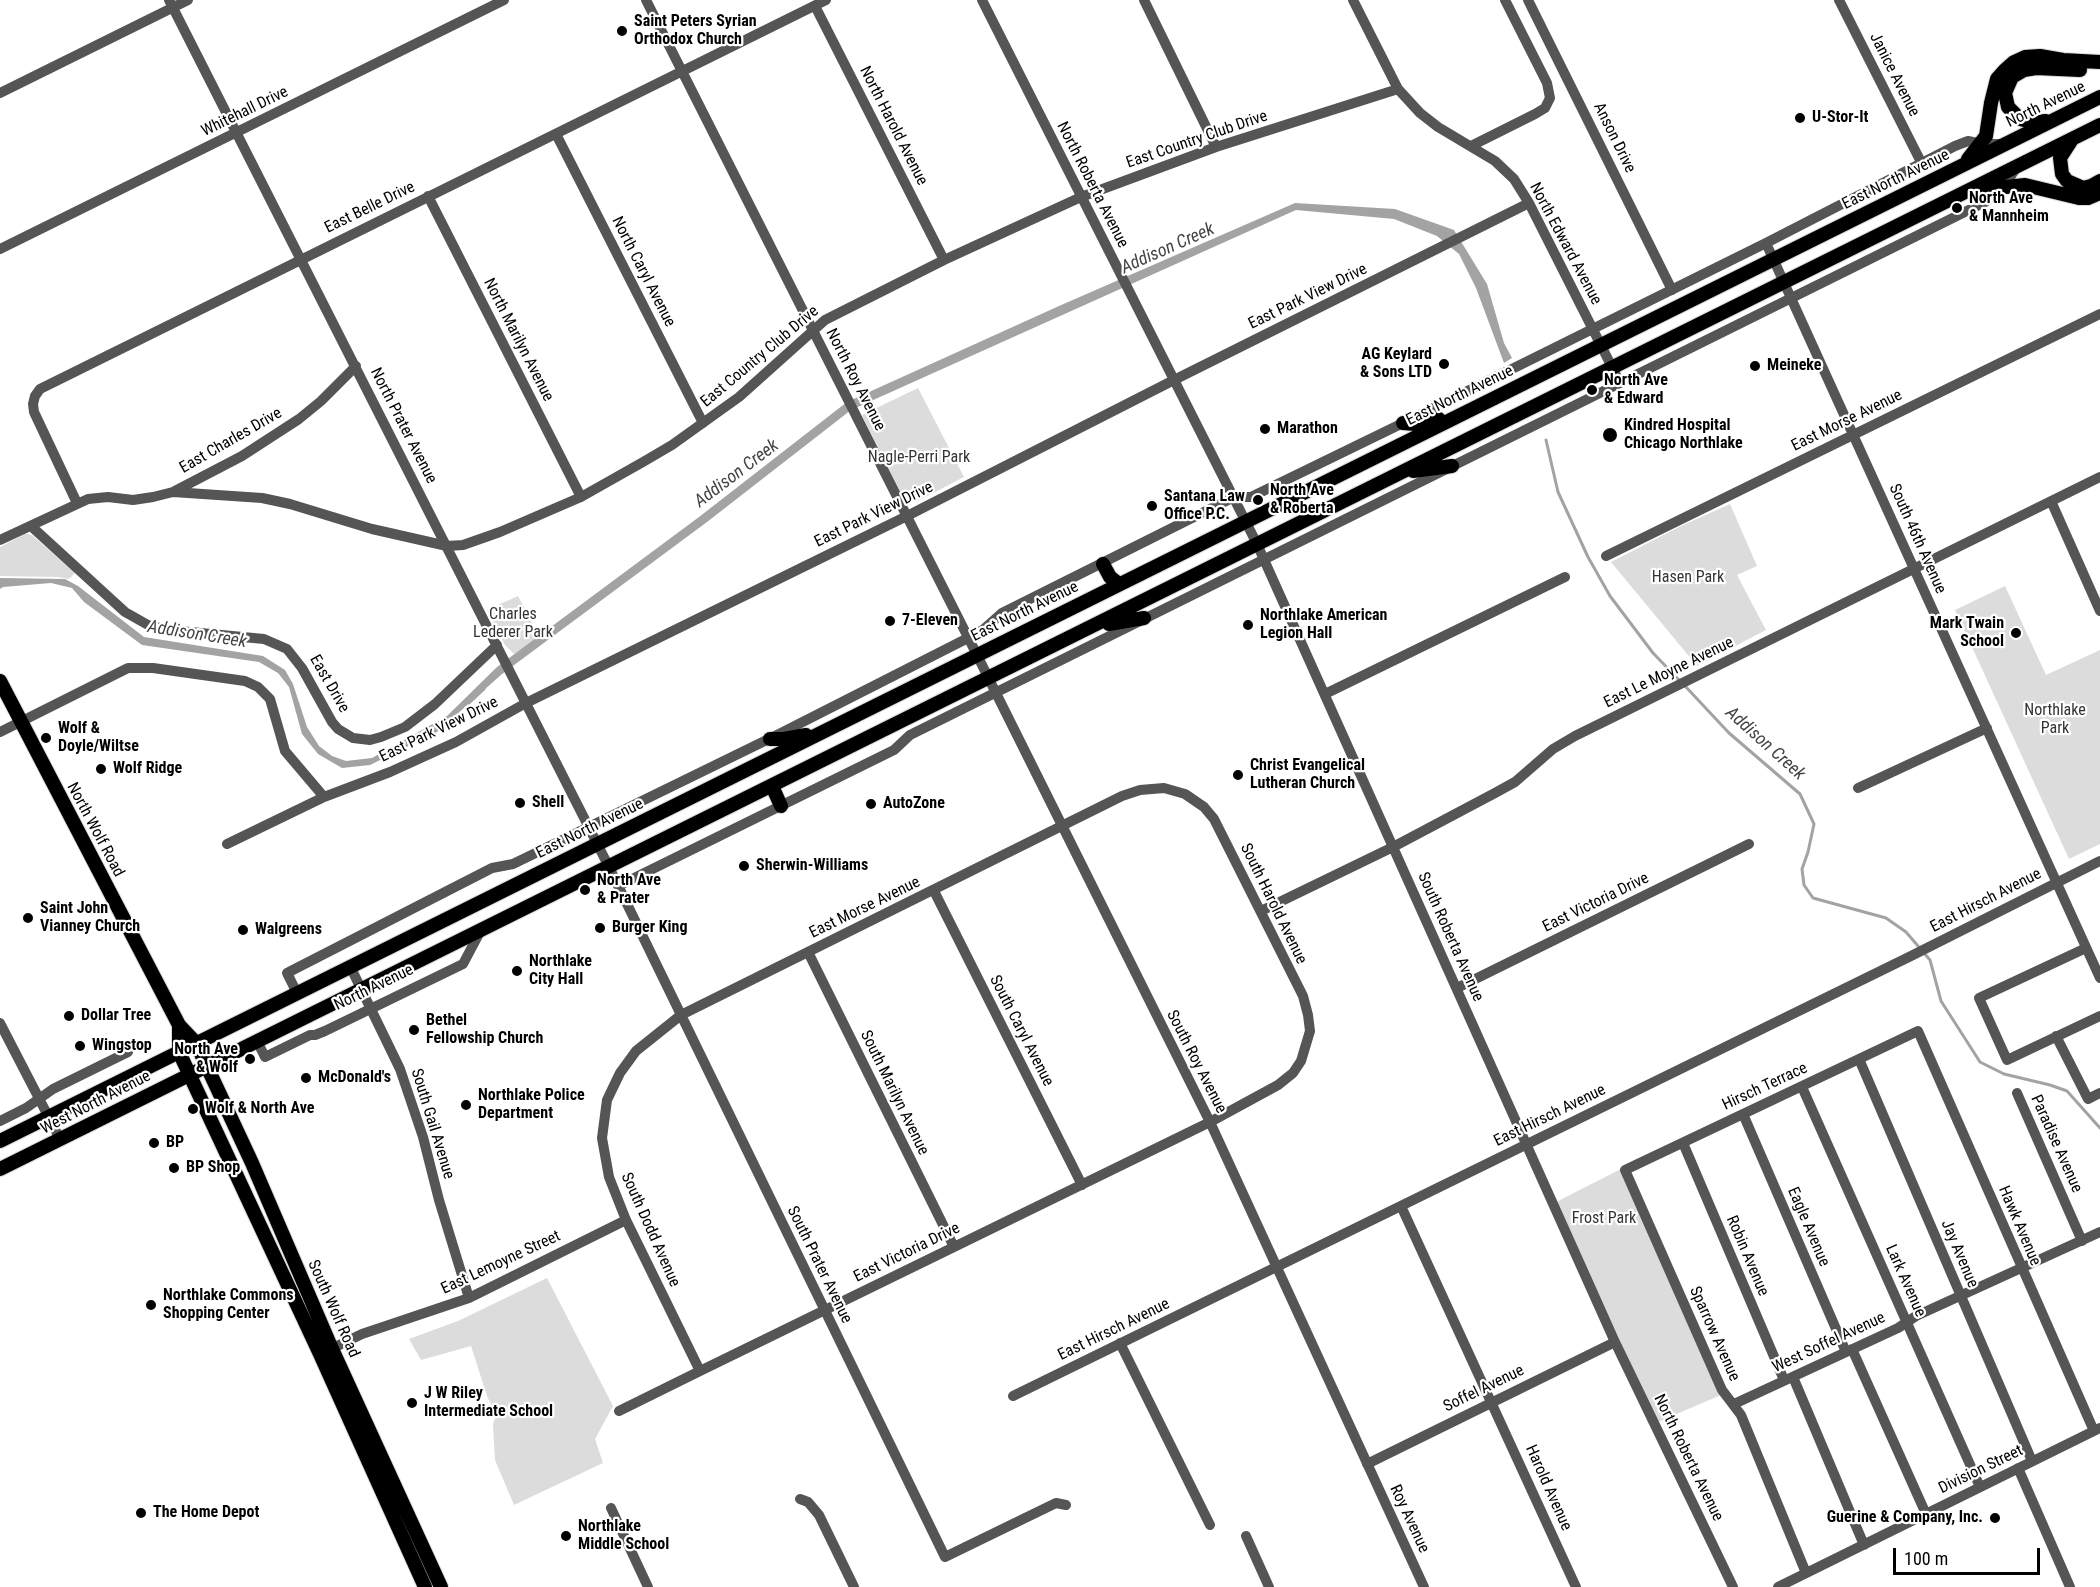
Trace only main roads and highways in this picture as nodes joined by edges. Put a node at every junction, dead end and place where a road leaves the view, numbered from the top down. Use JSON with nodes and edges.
{"nodes":[{"id":1,"x":2100,"y":62,"type":"edge"},
{"id":2,"x":2100,"y":70,"type":"edge"},
{"id":3,"x":2100,"y":97,"type":"edge"},
{"id":4,"x":2051,"y":121,"type":"junction"},
{"id":5,"x":2099,"y":125,"type":"edge"},
{"id":6,"x":2074,"y":138,"type":"junction"},
{"id":7,"x":2006,"y":144,"type":"joint"},
{"id":8,"x":1960,"y":167,"type":"junction"},
{"id":9,"x":2100,"y":181,"type":"edge"},
{"id":10,"x":2100,"y":193,"type":"edge"},
{"id":11,"x":1961,"y":194,"type":"junction"},
{"id":12,"x":1459,"y":414,"type":"junction"},
{"id":13,"x":1403,"y":423,"type":"road end"},
{"id":14,"x":1452,"y":466,"type":"road end"},
{"id":15,"x":1399,"y":473,"type":"junction"},
{"id":16,"x":1103,"y":564,"type":"road end"},
{"id":17,"x":1119,"y":584,"type":"junction"},
{"id":18,"x":1144,"y":618,"type":"road end"},
{"id":19,"x":1086,"y":629,"type":"junction"},
{"id":20,"x":0,"y":681,"type":"edge"},
{"id":21,"x":822,"y":732,"type":"junction"},
{"id":22,"x":770,"y":739,"type":"road end"},
{"id":23,"x":772,"y":786,"type":"junction"},
{"id":24,"x":781,"y":806,"type":"road end"},
{"id":25,"x":179,"y":1025,"type":"junction"},
{"id":26,"x":196,"y":1043,"type":"junction"},
{"id":27,"x":179,"y":1052,"type":"junction"},
{"id":28,"x":206,"y":1066,"type":"junction"},
{"id":29,"x":189,"y":1074,"type":"junction"},
{"id":30,"x":0,"y":1141,"type":"edge"},
{"id":31,"x":0,"y":1169,"type":"edge"},
{"id":32,"x":326,"y":1352,"type":"junction"},
{"id":33,"x":425,"y":1587,"type":"edge"},
{"id":34,"x":441,"y":1587,"type":"edge"}],
"edges":[{"from":1,"to":8,"type":"main road"},
{"from":2,"to":4,"type":"main road"},
{"from":3,"to":4,"type":"main road","name":"North Avenue"},
{"from":4,"to":7,"type":"main road","name":"North Avenue"},
{"from":5,"to":6,"type":"main road"},
{"from":6,"to":9,"type":"main road"},
{"from":6,"to":11,"type":"main road"},
{"from":7,"to":8,"type":"main road","name":"East North Avenue"},
{"from":8,"to":12,"type":"main road","name":"East North Avenue"},
{"from":10,"to":11,"type":"main road"},
{"from":11,"to":15,"type":"main road"},
{"from":12,"to":13,"type":"main road"},
{"from":12,"to":17,"type":"main road","name":"East North Avenue"},
{"from":14,"to":15,"type":"main road"},
{"from":15,"to":19,"type":"main road"},
{"from":16,"to":17,"type":"main road"},
{"from":17,"to":21,"type":"main road","name":"East North Avenue"},
{"from":18,"to":19,"type":"main road"},
{"from":19,"to":23,"type":"main road"},
{"from":20,"to":25,"type":"main road","name":"North Wolf Road"},
{"from":21,"to":22,"type":"main road"},
{"from":21,"to":26,"type":"main road","name":"East North Avenue"},
{"from":23,"to":24,"type":"main road"},
{"from":23,"to":28,"type":"main road"},
{"from":25,"to":26,"type":"main road","name":"North Wolf Road"},
{"from":25,"to":27,"type":"main road","name":"North Wolf Road"},
{"from":26,"to":27,"type":"main road","name":"East North Avenue"},
{"from":26,"to":28,"type":"main road","name":"South Wolf Road"},
{"from":27,"to":29,"type":"main road","name":"South Wolf Road"},
{"from":27,"to":30,"type":"main road","name":"West North Avenue"},
{"from":28,"to":29,"type":"main road","name":"West North Avenue"},
{"from":28,"to":32,"type":"main road","name":"South Wolf Road"},
{"from":29,"to":31,"type":"main road","name":"West North Avenue"},
{"from":29,"to":32,"type":"main road","name":"South Wolf Road"},
{"from":32,"to":33,"type":"main road","name":"South Wolf Road"},
{"from":32,"to":34,"type":"main road","name":"South Wolf Road"}]}
